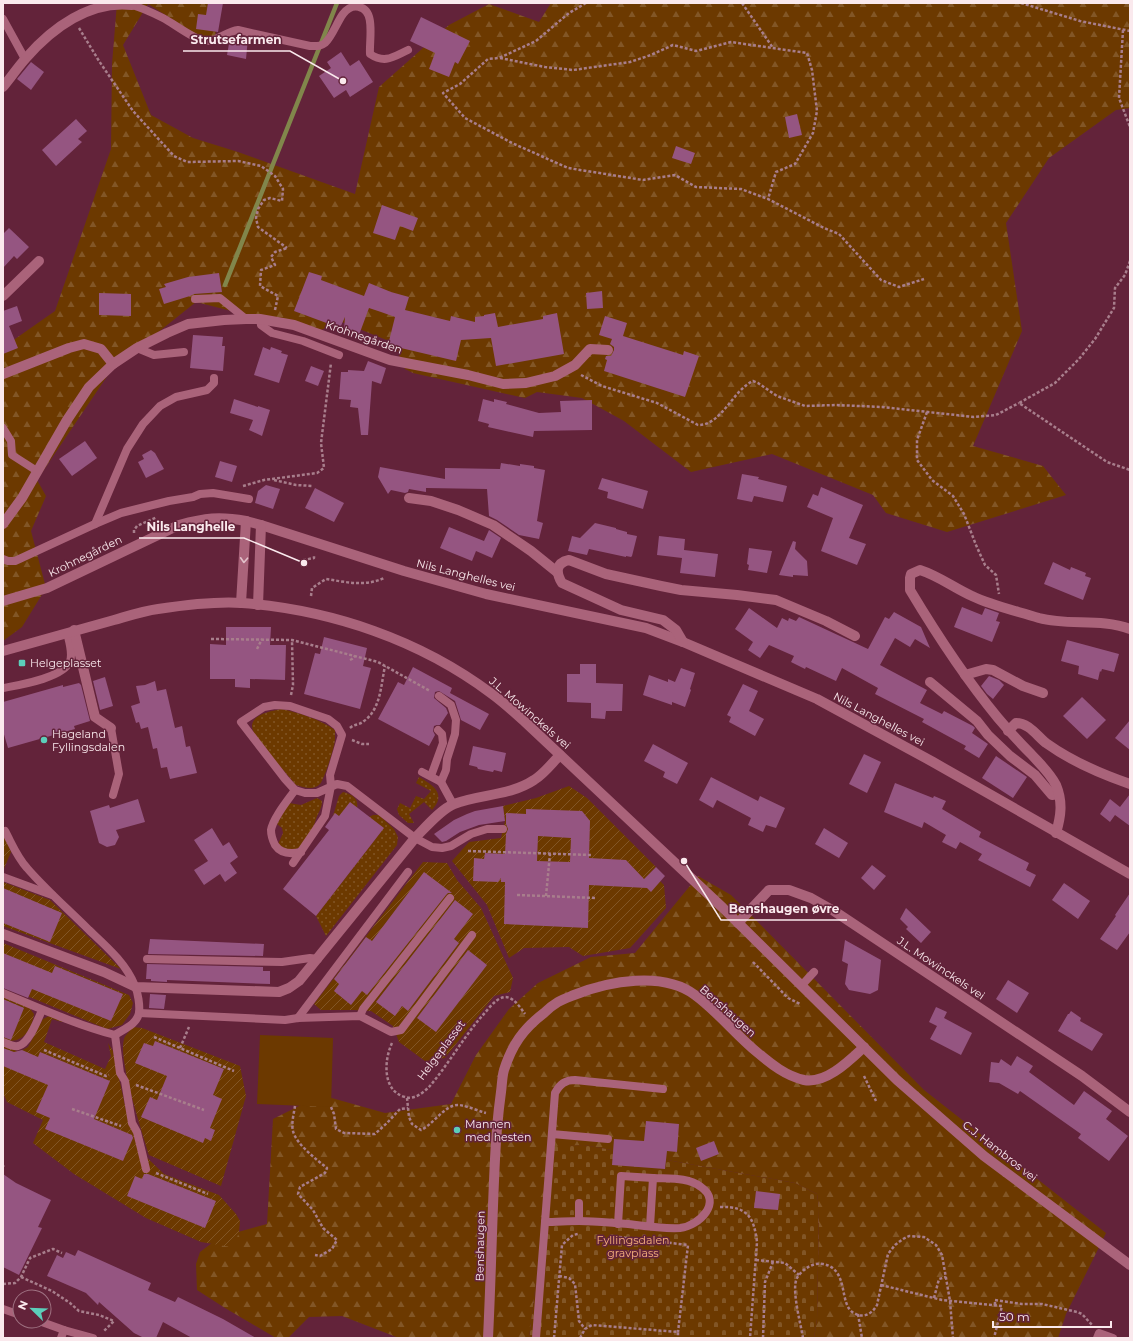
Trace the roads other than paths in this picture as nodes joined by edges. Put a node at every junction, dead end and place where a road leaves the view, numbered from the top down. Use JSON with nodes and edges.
{"nodes":[{"id":1,"x":132,"y":4,"type":"edge"},
{"id":2,"x":3,"y":19,"type":"edge"},
{"id":3,"x":408,"y":50,"type":"dead end"},
{"id":4,"x":25,"y":59,"type":"junction"},
{"id":5,"x":3,"y":87,"type":"edge"},
{"id":6,"x":39,"y":261,"type":"dead end"},
{"id":7,"x":3,"y":296,"type":"edge"},
{"id":8,"x":194,"y":299,"type":"dead end"},
{"id":9,"x":246,"y":319,"type":"junction"},
{"id":10,"x":260,"y":319,"type":"junction"},
{"id":11,"x":138,"y":348,"type":"junction"},
{"id":12,"x":608,"y":350,"type":"dead end"},
{"id":13,"x":184,"y":352,"type":"dead end"},
{"id":14,"x":336,"y":354,"type":"road end"},
{"id":15,"x":113,"y":364,"type":"junction"},
{"id":16,"x":3,"y":374,"type":"edge"},
{"id":17,"x":214,"y":378,"type":"dead end"},
{"id":18,"x":3,"y":428,"type":"edge"},
{"id":19,"x":37,"y":471,"type":"junction"},
{"id":20,"x":409,"y":498,"type":"dead end"},
{"id":21,"x":249,"y":499,"type":"dead end"},
{"id":22,"x":246,"y":521,"type":"junction"},
{"id":23,"x":3,"y":524,"type":"edge"},
{"id":24,"x":95,"y":524,"type":"junction"},
{"id":25,"x":261,"y":525,"type":"junction"},
{"id":26,"x":3,"y":559,"type":"edge"},
{"id":27,"x":557,"y":572,"type":"junction"},
{"id":28,"x":3,"y":601,"type":"edge"},
{"id":29,"x":241,"y":603,"type":"junction"},
{"id":30,"x":258,"y":605,"type":"junction"},
{"id":31,"x":1130,"y":629,"type":"edge"},
{"id":32,"x":71,"y":632,"type":"junction"},
{"id":33,"x":855,"y":636,"type":"dead end"},
{"id":34,"x":683,"y":642,"type":"junction"},
{"id":35,"x":3,"y":651,"type":"edge"},
{"id":36,"x":965,"y":675,"type":"junction"},
{"id":37,"x":930,"y":682,"type":"dead end"},
{"id":38,"x":3,"y":688,"type":"edge"},
{"id":39,"x":1043,"y":693,"type":"dead end"},
{"id":40,"x":439,"y":696,"type":"road end"},
{"id":41,"x":111,"y":728,"type":"joint"},
{"id":42,"x":438,"y":730,"type":"dead end"},
{"id":43,"x":1008,"y":731,"type":"junction"},
{"id":44,"x":560,"y":755,"type":"junction"},
{"id":45,"x":422,"y":772,"type":"dead end"},
{"id":46,"x":431,"y":776,"type":"junction"},
{"id":47,"x":441,"y":782,"type":"junction"},
{"id":48,"x":1130,"y":784,"type":"edge"},
{"id":49,"x":331,"y":786,"type":"junction"},
{"id":50,"x":295,"y":790,"type":"junction"},
{"id":51,"x":1058,"y":794,"type":"junction"},
{"id":52,"x":113,"y":795,"type":"dead end"},
{"id":53,"x":453,"y":804,"type":"junction"},
{"id":54,"x":503,"y":829,"type":"dead end"},
{"id":55,"x":5,"y":831,"type":"dead end"},
{"id":56,"x":1056,"y":833,"type":"junction"},
{"id":57,"x":415,"y":838,"type":"junction"},
{"id":58,"x":301,"y":852,"type":"junction"},
{"id":59,"x":293,"y":863,"type":"dead end"},
{"id":60,"x":408,"y":872,"type":"dead end"},
{"id":61,"x":1130,"y":874,"type":"edge"},
{"id":62,"x":3,"y":877,"type":"edge"},
{"id":63,"x":54,"y":896,"type":"junction"},
{"id":64,"x":450,"y":898,"type":"dead end"},
{"id":65,"x":738,"y":923,"type":"junction"},
{"id":66,"x":3,"y":934,"type":"edge"},
{"id":67,"x":472,"y":935,"type":"dead end"},
{"id":68,"x":147,"y":959,"type":"dead end"},
{"id":69,"x":318,"y":959,"type":"junction"},
{"id":70,"x":814,"y":972,"type":"dead end"},
{"id":71,"x":802,"y":985,"type":"junction"},
{"id":72,"x":136,"y":987,"type":"junction"},
{"id":73,"x":3,"y":993,"type":"edge"},
{"id":74,"x":42,"y":1010,"type":"junction"},
{"id":75,"x":139,"y":1013,"type":"junction"},
{"id":76,"x":360,"y":1016,"type":"junction"},
{"id":77,"x":298,"y":1018,"type":"junction"},
{"id":78,"x":115,"y":1035,"type":"junction"},
{"id":79,"x":3,"y":1042,"type":"edge"},
{"id":80,"x":864,"y":1047,"type":"junction"},
{"id":81,"x":663,"y":1089,"type":"dead end"},
{"id":82,"x":1130,"y":1112,"type":"edge"},
{"id":83,"x":552,"y":1134,"type":"junction"},
{"id":84,"x":608,"y":1139,"type":"dead end"},
{"id":85,"x":146,"y":1169,"type":"road end"},
{"id":86,"x":653,"y":1178,"type":"junction"},
{"id":87,"x":579,"y":1203,"type":"dead end"},
{"id":88,"x":579,"y":1221,"type":"junction"},
{"id":89,"x":545,"y":1222,"type":"junction"},
{"id":90,"x":618,"y":1224,"type":"junction"},
{"id":91,"x":650,"y":1226,"type":"junction"},
{"id":92,"x":1130,"y":1264,"type":"edge"},
{"id":93,"x":52,"y":1326,"type":"edge"},
{"id":94,"x":64,"y":1330,"type":"junction"},
{"id":95,"x":1098,"y":1335,"type":"edge"},
{"id":96,"x":61,"y":1338,"type":"edge"},
{"id":97,"x":93,"y":1338,"type":"edge"},
{"id":98,"x":488,"y":1338,"type":"edge"},
{"id":99,"x":536,"y":1338,"type":"edge"},
{"id":100,"x":1113,"y":1338,"type":"edge"}],
"edges":[{"from":1,"to":3,"type":"lane"},
{"from":1,"to":4,"type":"street"},
{"from":2,"to":4,"type":"lane"},
{"from":4,"to":5,"type":"street"},
{"from":6,"to":7,"type":"street"},
{"from":8,"to":9,"type":"lane"},
{"from":9,"to":10,"type":"street","name":"Krohnegården"},
{"from":9,"to":11,"type":"street","name":"Krohnegården"},
{"from":10,"to":12,"type":"street","name":"Krohnegården"},
{"from":10,"to":14,"type":"lane"},
{"from":11,"to":13,"type":"lane"},
{"from":11,"to":15,"type":"street","name":"Krohnegården"},
{"from":15,"to":16,"type":"street"},
{"from":15,"to":19,"type":"street","name":"Krohnegården"},
{"from":17,"to":24,"type":"lane"},
{"from":18,"to":19,"type":"lane"},
{"from":19,"to":23,"type":"street","name":"Krohnegården"},
{"from":20,"to":27,"type":"street"},
{"from":21,"to":24,"type":"lane"},
{"from":22,"to":25,"type":"street","name":"Nils Langhelles vei"},
{"from":22,"to":28,"type":"street","name":"Krohnegården"},
{"from":22,"to":29,"type":"street","one_way":true},
{"from":24,"to":26,"type":"lane"},
{"from":25,"to":30,"type":"street"},
{"from":25,"to":34,"type":"street","name":"Nils Langhelles vei"},
{"from":27,"to":33,"type":"street"},
{"from":27,"to":34,"type":"street"},
{"from":29,"to":30,"type":"street","name":"J.L. Mowinckels vei"},
{"from":29,"to":32,"type":"street","name":"J.L. Mowinckels vei"},
{"from":30,"to":44,"type":"street","name":"J.L. Mowinckels vei"},
{"from":31,"to":36,"type":"street"},
{"from":32,"to":35,"type":"street","name":"J.L. Mowinckels vei"},
{"from":32,"to":38,"type":"lane"},
{"from":32,"to":41,"type":"street"},
{"from":34,"to":56,"type":"street","name":"Nils Langhelles vei"},
{"from":36,"to":39,"type":"street"},
{"from":36,"to":43,"type":"street"},
{"from":37,"to":51,"type":"street"},
{"from":40,"to":47,"type":"lane"},
{"from":41,"to":52,"type":"lane"},
{"from":42,"to":46,"type":"lane"},
{"from":43,"to":48,"type":"street"},
{"from":43,"to":51,"type":"street"},
{"from":44,"to":53,"type":"street"},
{"from":44,"to":65,"type":"street","name":"J.L. Mowinckels vei"},
{"from":45,"to":46,"type":"lane"},
{"from":46,"to":47,"type":"lane"},
{"from":47,"to":53,"type":"lane"},
{"from":49,"to":50,"type":"lane"},
{"from":49,"to":50,"type":"lane"},
{"from":49,"to":57,"type":"lane"},
{"from":49,"to":58,"type":"lane"},
{"from":50,"to":58,"type":"lane"},
{"from":51,"to":56,"type":"street"},
{"from":53,"to":57,"type":"street"},
{"from":54,"to":57,"type":"lane"},
{"from":55,"to":63,"type":"lane"},
{"from":56,"to":61,"type":"street","name":"Nils Langhelles vei"},
{"from":57,"to":69,"type":"street"},
{"from":58,"to":59,"type":"lane"},
{"from":60,"to":77,"type":"lane"},
{"from":62,"to":63,"type":"lane"},
{"from":63,"to":72,"type":"lane"},
{"from":64,"to":76,"type":"lane"},
{"from":65,"to":71,"type":"street","name":"J.L. Mowinckels vei"},
{"from":65,"to":82,"type":"street","name":"J.L. Mowinckels vei"},
{"from":66,"to":72,"type":"street"},
{"from":67,"to":76,"type":"lane"},
{"from":68,"to":69,"type":"lane"},
{"from":69,"to":72,"type":"street"},
{"from":70,"to":71,"type":"lane"},
{"from":71,"to":80,"type":"street","name":"J.L. Mowinckels vei"},
{"from":72,"to":75,"type":"lane"},
{"from":73,"to":74,"type":"lane"},
{"from":74,"to":78,"type":"lane"},
{"from":74,"to":79,"type":"lane"},
{"from":75,"to":77,"type":"lane"},
{"from":75,"to":78,"type":"lane"},
{"from":76,"to":77,"type":"lane"},
{"from":78,"to":85,"type":"lane"},
{"from":80,"to":92,"type":"street","name":"C.J. Hambros vei"},
{"from":80,"to":98,"type":"street","name":"Benshaugen"},
{"from":81,"to":83,"type":"lane"},
{"from":83,"to":84,"type":"lane"},
{"from":83,"to":89,"type":"lane"},
{"from":86,"to":90,"type":"lane"},
{"from":86,"to":91,"type":"lane"},
{"from":86,"to":91,"type":"lane"},
{"from":87,"to":88,"type":"lane"},
{"from":88,"to":89,"type":"lane"},
{"from":88,"to":90,"type":"lane"},
{"from":89,"to":99,"type":"lane"},
{"from":90,"to":91,"type":"lane"},
{"from":93,"to":94,"type":"lane"},
{"from":94,"to":96,"type":"lane"},
{"from":94,"to":97,"type":"lane"},
{"from":95,"to":100,"type":"lane"}]}
